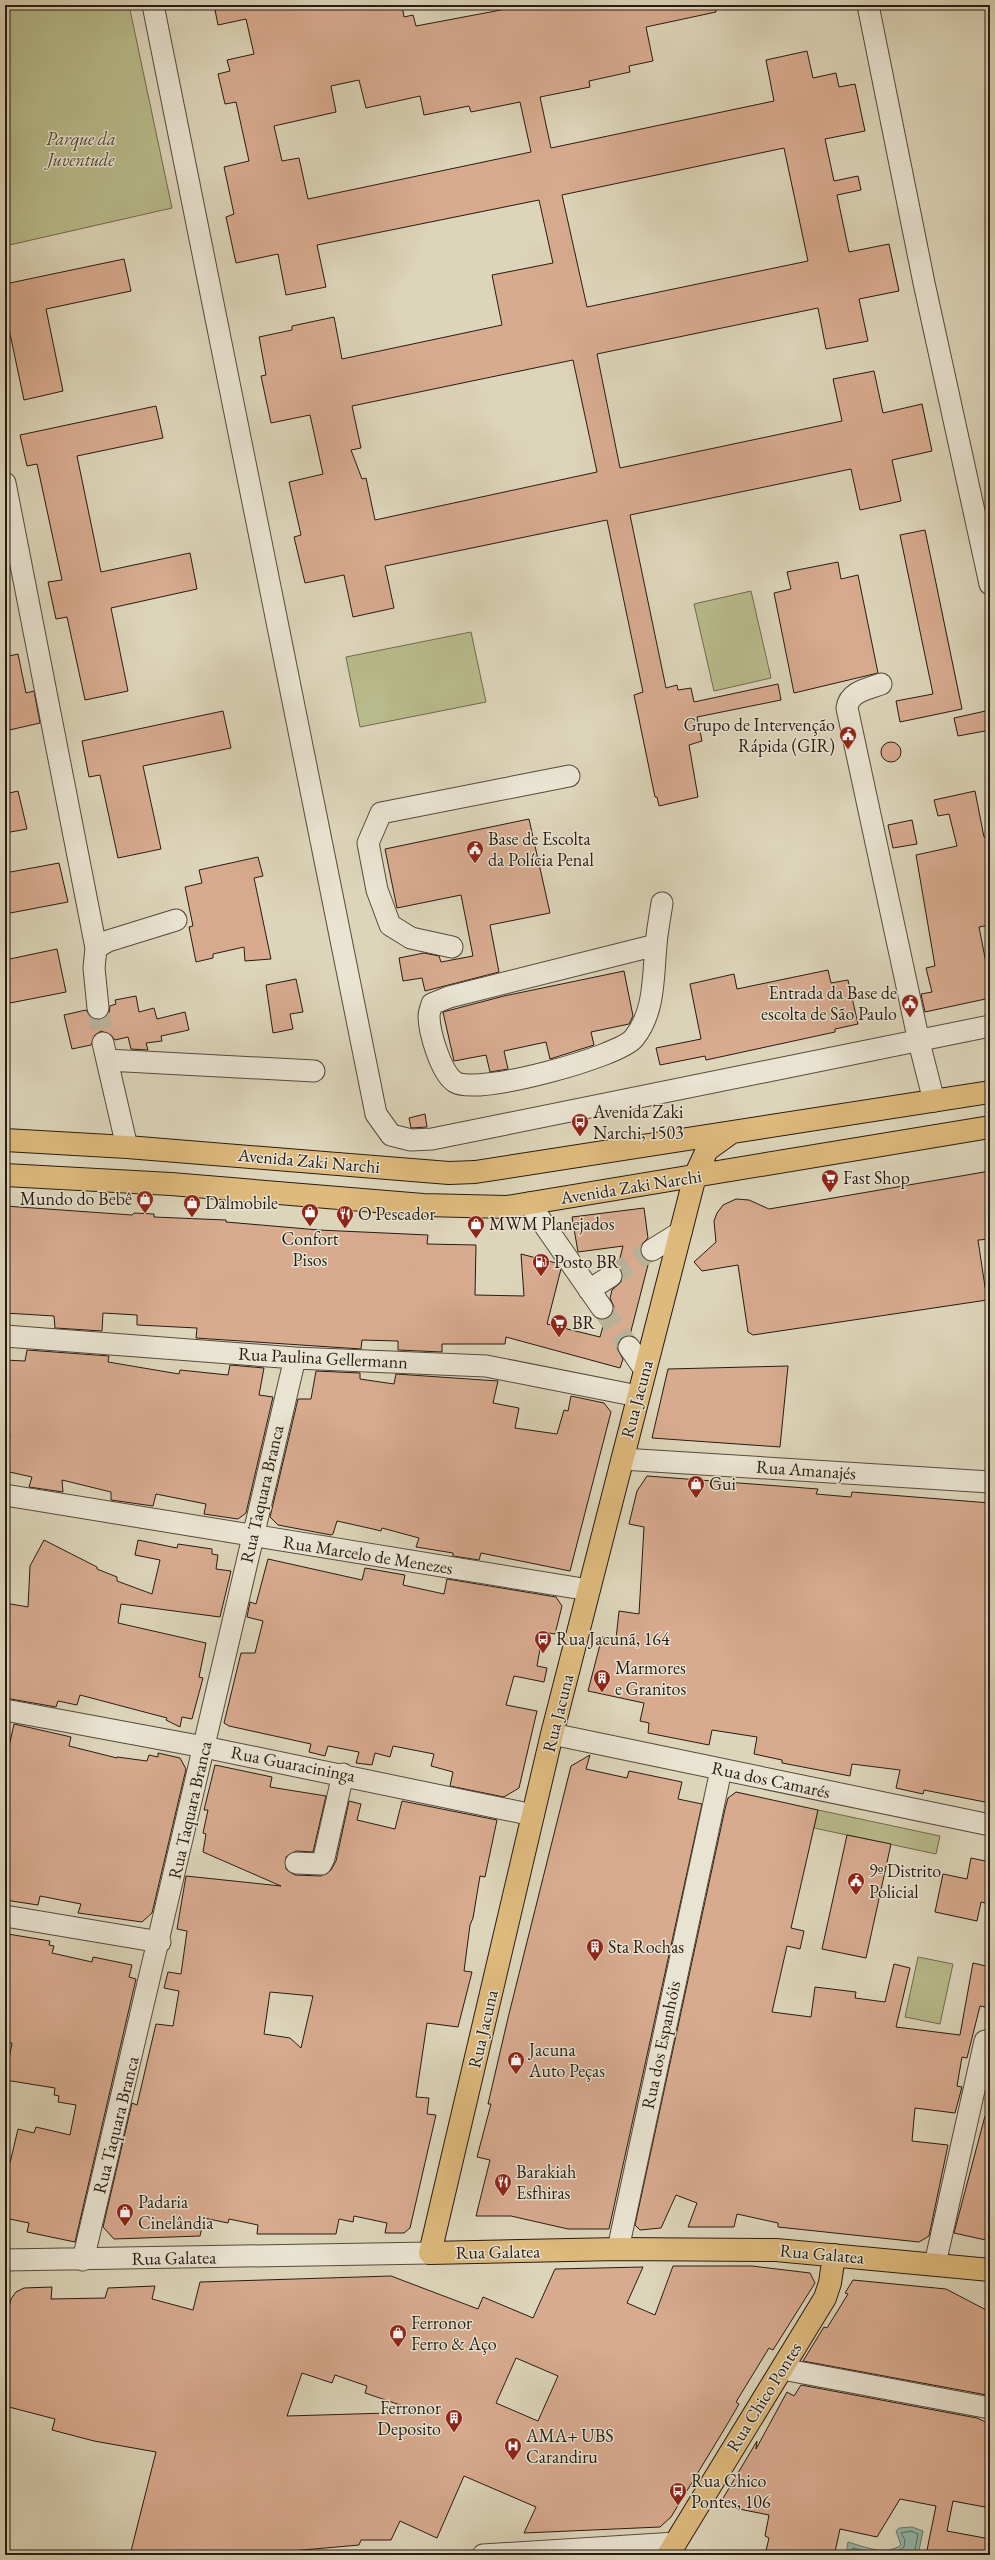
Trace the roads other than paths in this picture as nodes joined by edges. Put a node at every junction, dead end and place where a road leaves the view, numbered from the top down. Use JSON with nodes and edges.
{"nodes":[{"id":1,"x":154,"y":5,"type":"edge"},
{"id":2,"x":868,"y":5,"type":"edge"},
{"id":3,"x":5,"y":483,"type":"edge"},
{"id":4,"x":990,"y":584,"type":"edge"},
{"id":5,"x":881,"y":684,"type":"dead end"},
{"id":6,"x":569,"y":776,"type":"dead end"},
{"id":7,"x":662,"y":903,"type":"dead end"},
{"id":8,"x":176,"y":920,"type":"dead end"},
{"id":9,"x":656,"y":945,"type":"junction"},
{"id":10,"x":96,"y":948,"type":"junction"},
{"id":11,"x":452,"y":948,"type":"dead end"},
{"id":12,"x":98,"y":1008,"type":"tunnel mouth"},
{"id":13,"x":990,"y":1026,"type":"edge"},
{"id":14,"x":919,"y":1042,"type":"junction"},
{"id":15,"x":314,"y":1071,"type":"dead end"},
{"id":16,"x":990,"y":1092,"type":"edge"},
{"id":17,"x":934,"y":1101,"type":"junction"},
{"id":18,"x":990,"y":1127,"type":"edge"},
{"id":19,"x":732,"y":1132,"type":"junction"},
{"id":20,"x":5,"y":1140,"type":"edge"},
{"id":21,"x":127,"y":1147,"type":"junction"},
{"id":22,"x":5,"y":1174,"type":"edge"},
{"id":23,"x":696,"y":1176,"type":"junction"},
{"id":24,"x":529,"y":1203,"type":"junction"},
{"id":25,"x":681,"y":1232,"type":"junction"},
{"id":26,"x":652,"y":1250,"type":"tunnel mouth"},
{"id":27,"x":611,"y":1276,"type":"tunnel mouth"},
{"id":28,"x":589,"y":1290,"type":"junction"},
{"id":29,"x":602,"y":1308,"type":"tunnel mouth"},
{"id":30,"x":5,"y":1336,"type":"edge"},
{"id":31,"x":629,"y":1347,"type":"tunnel mouth"},
{"id":32,"x":294,"y":1358,"type":"junction"},
{"id":33,"x":645,"y":1370,"type":"junction"},
{"id":34,"x":638,"y":1396,"type":"junction"},
{"id":35,"x":622,"y":1458,"type":"junction"},
{"id":36,"x":990,"y":1482,"type":"edge"},
{"id":37,"x":5,"y":1495,"type":"edge"},
{"id":38,"x":252,"y":1537,"type":"junction"},
{"id":39,"x":589,"y":1590,"type":"junction"},
{"id":40,"x":5,"y":1710,"type":"edge"},
{"id":41,"x":552,"y":1734,"type":"junction"},
{"id":42,"x":204,"y":1747,"type":"junction"},
{"id":43,"x":721,"y":1770,"type":"junction"},
{"id":44,"x":343,"y":1774,"type":"junction"},
{"id":45,"x":533,"y":1815,"type":"junction"},
{"id":46,"x":990,"y":1825,"type":"edge"},
{"id":47,"x":296,"y":1862,"type":"dead end"},
{"id":48,"x":5,"y":1916,"type":"edge"},
{"id":49,"x":160,"y":1942,"type":"junction"},
{"id":50,"x":985,"y":2041,"type":"dead end"},
{"id":51,"x":618,"y":2249,"type":"junction"},
{"id":52,"x":430,"y":2253,"type":"junction"},
{"id":53,"x":834,"y":2255,"type":"junction"},
{"id":54,"x":5,"y":2260,"type":"edge"},
{"id":55,"x":83,"y":2260,"type":"junction"},
{"id":56,"x":935,"y":2264,"type":"junction"},
{"id":57,"x":990,"y":2270,"type":"edge"},
{"id":58,"x":782,"y":2369,"type":"junction"},
{"id":59,"x":990,"y":2408,"type":"edge"},
{"id":60,"x":672,"y":2549,"type":"edge"},
{"id":61,"x":483,"y":2555,"type":"edge"}],
"edges":[{"from":1,"to":14,"type":"street"},
{"from":2,"to":4,"type":"street"},
{"from":3,"to":10,"type":"street"},
{"from":5,"to":14,"type":"street"},
{"from":6,"to":11,"type":"street"},
{"from":7,"to":9,"type":"street"},
{"from":8,"to":10,"type":"street"},
{"from":9,"to":9,"type":"street"},
{"from":10,"to":12,"type":"street"},
{"from":13,"to":14,"type":"street"},
{"from":14,"to":17,"type":"street"},
{"from":15,"to":21,"type":"street"},
{"from":16,"to":17,"type":"main road","name":"Avenida Zaki Narchi"},
{"from":17,"to":19,"type":"main road","name":"Avenida Zaki Narchi"},
{"from":18,"to":23,"type":"main road","name":"Avenida Zaki Narchi"},
{"from":19,"to":21,"type":"main road","name":"Avenida Zaki Narchi"},
{"from":19,"to":23,"type":"main road","name":"Rua Jacuna"},
{"from":20,"to":21,"type":"main road","name":"Avenida Zaki Narchi"},
{"from":22,"to":24,"type":"main road","name":"Avenida Zaki Narchi"},
{"from":23,"to":24,"type":"main road","name":"Avenida Zaki Narchi"},
{"from":23,"to":25,"type":"main road","name":"Rua Jacuna"},
{"from":24,"to":28,"type":"street"},
{"from":25,"to":26,"type":"street"},
{"from":25,"to":33,"type":"main road","name":"Rua Jacuna"},
{"from":27,"to":28,"type":"street"},
{"from":28,"to":29,"type":"street"},
{"from":30,"to":32,"type":"street","name":"Rua Paulina Gellermann"},
{"from":31,"to":33,"type":"street"},
{"from":32,"to":34,"type":"street","name":"Rua Paulina Gellermann"},
{"from":32,"to":38,"type":"street","name":"Rua Taquara Branca"},
{"from":33,"to":34,"type":"main road","name":"Rua Jacuna"},
{"from":34,"to":35,"type":"main road","name":"Rua Jacuna"},
{"from":35,"to":36,"type":"street","name":"Rua Amanajés"},
{"from":35,"to":39,"type":"main road","name":"Rua Jacuna"},
{"from":37,"to":38,"type":"street","name":"Rua Marcelo de Menezes"},
{"from":38,"to":39,"type":"street","name":"Rua Marcelo de Menezes"},
{"from":38,"to":42,"type":"street","name":"Rua Taquara Branca"},
{"from":39,"to":41,"type":"main road","name":"Rua Jacuna"},
{"from":40,"to":42,"type":"street","name":"Rua Guaracininga"},
{"from":41,"to":43,"type":"street","name":"Rua dos Camarés"},
{"from":41,"to":45,"type":"main road","name":"Rua Jacuna"},
{"from":42,"to":44,"type":"street","name":"Rua Guaracininga"},
{"from":42,"to":49,"type":"street","name":"Rua Taquara Branca"},
{"from":43,"to":46,"type":"street","name":"Rua dos Camarés"},
{"from":43,"to":51,"type":"street","name":"Rua dos Espanhóis"},
{"from":44,"to":45,"type":"street","name":"Rua Guaracininga"},
{"from":44,"to":47,"type":"street"},
{"from":45,"to":52,"type":"main road","name":"Rua Jacuna"},
{"from":48,"to":49,"type":"street"},
{"from":49,"to":55,"type":"street","name":"Rua Taquara Branca"},
{"from":50,"to":56,"type":"street"},
{"from":51,"to":52,"type":"main road","name":"Rua Galatea"},
{"from":51,"to":53,"type":"main road","name":"Rua Galatea"},
{"from":52,"to":55,"type":"street","name":"Rua Galatea"},
{"from":53,"to":56,"type":"main road","name":"Rua Galatea"},
{"from":53,"to":58,"type":"main road","name":"Rua Chico Pontes"},
{"from":54,"to":55,"type":"street","name":"Rua Galatea"},
{"from":56,"to":57,"type":"main road","name":"Rua Galatea"},
{"from":58,"to":59,"type":"street"},
{"from":58,"to":60,"type":"main road","name":"Rua Chico Pontes"},
{"from":60,"to":61,"type":"street"}]}
